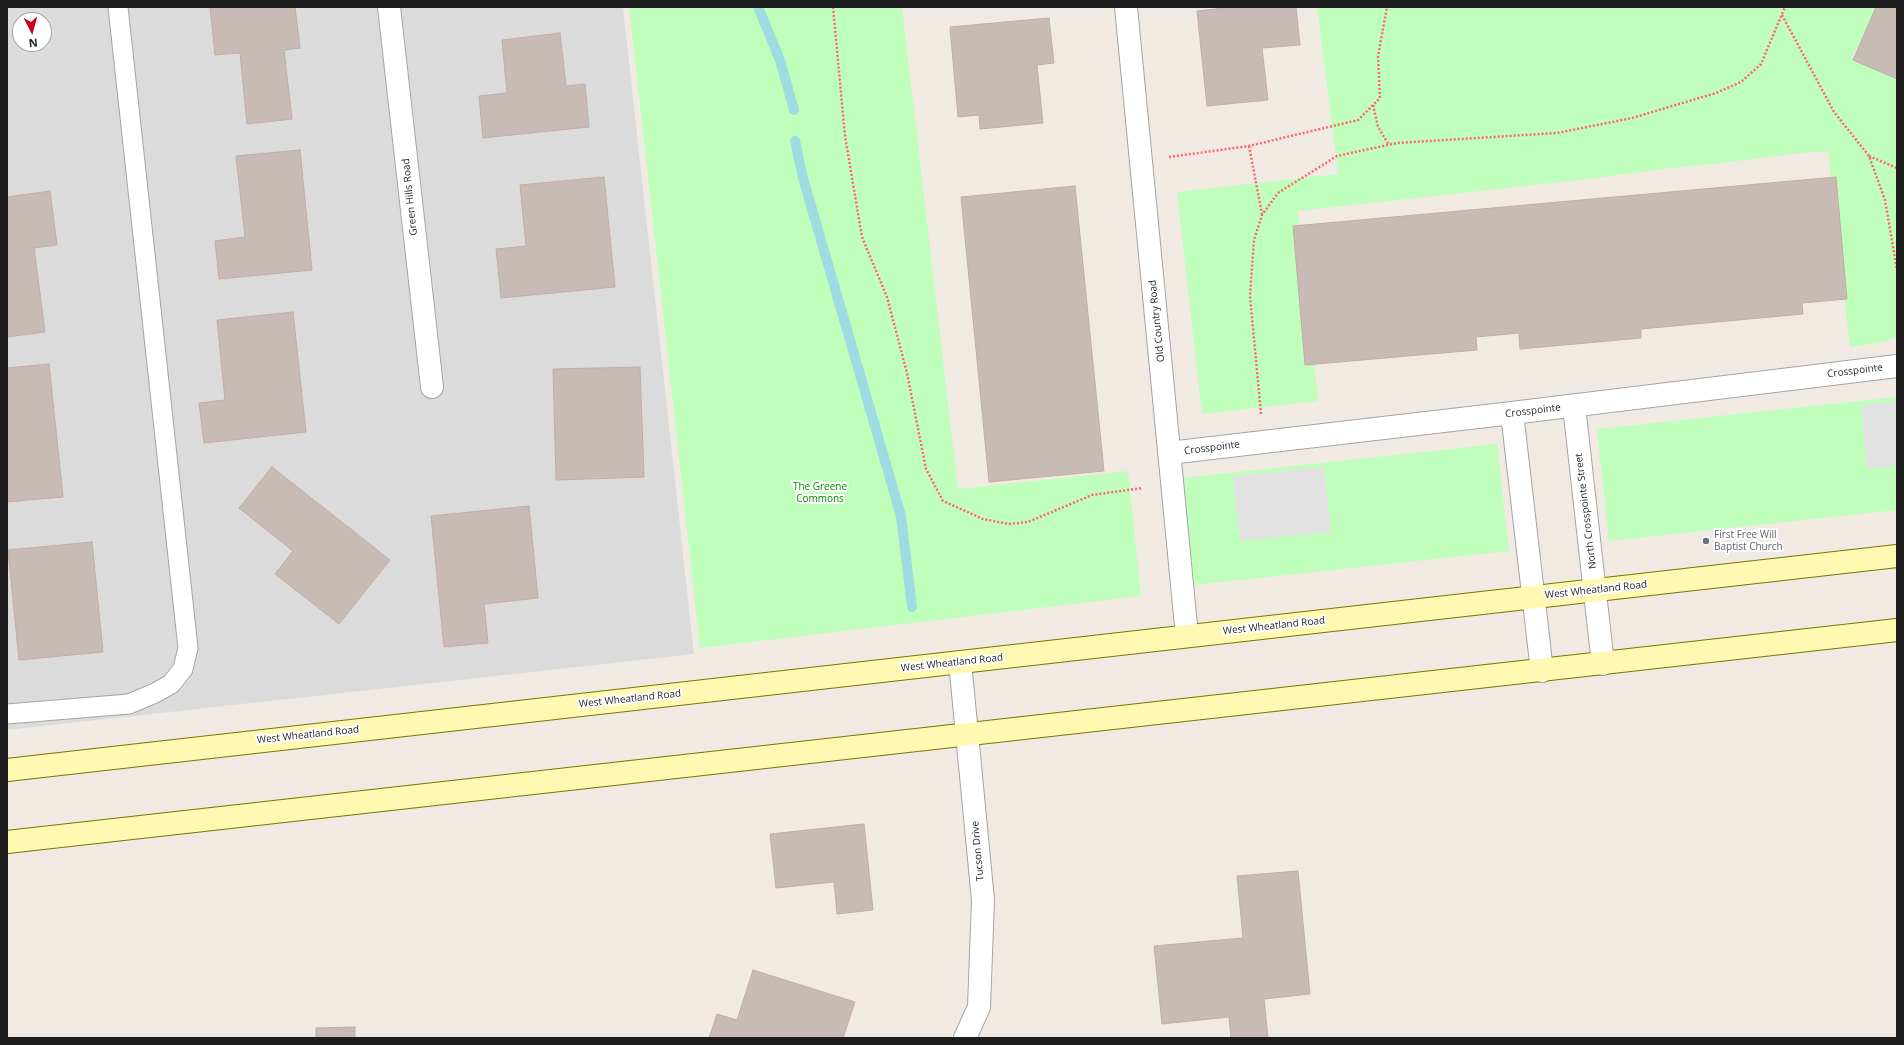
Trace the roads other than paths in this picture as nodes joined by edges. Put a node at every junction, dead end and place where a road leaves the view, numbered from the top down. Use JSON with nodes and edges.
{"nodes":[{"id":1,"x":118,"y":7,"type":"edge"},
{"id":2,"x":389,"y":7,"type":"edge"},
{"id":3,"x":1126,"y":7,"type":"edge"},
{"id":4,"x":1897,"y":366,"type":"edge"},
{"id":5,"x":432,"y":387,"type":"dead end"},
{"id":6,"x":1574,"y":406,"type":"junction"},
{"id":7,"x":1512,"y":413,"type":"junction"},
{"id":8,"x":1170,"y":453,"type":"junction"},
{"id":9,"x":1897,"y":556,"type":"edge"},
{"id":10,"x":1595,"y":590,"type":"junction"},
{"id":11,"x":1533,"y":597,"type":"junction"},
{"id":12,"x":1897,"y":630,"type":"edge"},
{"id":13,"x":1187,"y":636,"type":"junction"},
{"id":14,"x":960,"y":662,"type":"junction"},
{"id":15,"x":1603,"y":664,"type":"junction"},
{"id":16,"x":1542,"y":671,"type":"junction"},
{"id":17,"x":7,"y":714,"type":"edge"},
{"id":18,"x":967,"y":735,"type":"junction"},
{"id":19,"x":7,"y":770,"type":"edge"},
{"id":20,"x":7,"y":842,"type":"edge"},
{"id":21,"x":965,"y":1038,"type":"edge"}],
"edges":[{"from":1,"to":17,"type":"lane"},
{"from":2,"to":5,"type":"street","name":"Green Hills Road"},
{"from":3,"to":8,"type":"street","name":"Old Country Road"},
{"from":4,"to":6,"type":"street","name":"Crosspointe"},
{"from":6,"to":7,"type":"street","name":"Crosspointe"},
{"from":6,"to":10,"type":"street","name":"North Crosspointe Street"},
{"from":7,"to":8,"type":"street","name":"Crosspointe"},
{"from":7,"to":11,"type":"street"},
{"from":8,"to":13,"type":"street","name":"Old Country Road"},
{"from":9,"to":10,"type":"main road","name":"West Wheatland Road"},
{"from":10,"to":11,"type":"main road","name":"West Wheatland Road"},
{"from":10,"to":15,"type":"street","name":"North Crosspointe Street"},
{"from":11,"to":13,"type":"main road","name":"West Wheatland Road"},
{"from":11,"to":16,"type":"street"},
{"from":12,"to":15,"type":"main road"},
{"from":13,"to":14,"type":"main road","name":"West Wheatland Road"},
{"from":14,"to":18,"type":"street","name":"Tucson Drive"},
{"from":14,"to":19,"type":"main road","name":"West Wheatland Road"},
{"from":15,"to":16,"type":"main road"},
{"from":16,"to":18,"type":"main road"},
{"from":18,"to":20,"type":"main road"},
{"from":18,"to":21,"type":"street","name":"Tucson Drive"}]}
